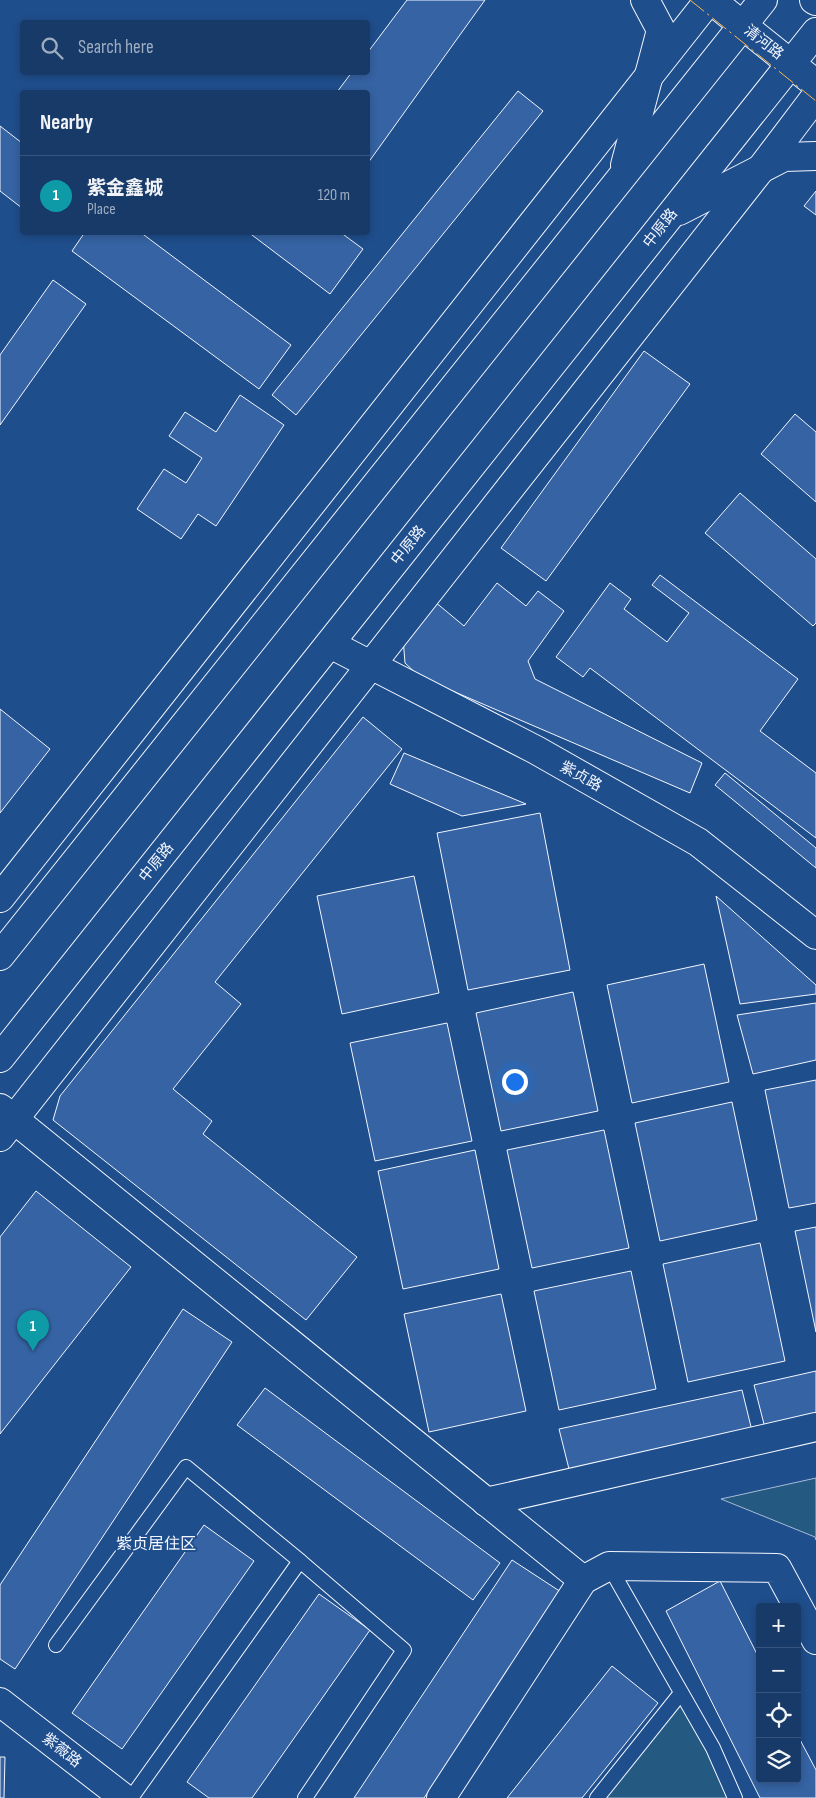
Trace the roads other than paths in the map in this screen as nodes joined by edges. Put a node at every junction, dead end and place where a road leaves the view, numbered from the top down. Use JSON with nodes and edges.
{"nodes":[{"id":1,"x":645,"y":0,"type":"edge"},
{"id":2,"x":710,"y":0,"type":"edge"},
{"id":3,"x":763,"y":0,"type":"edge"},
{"id":4,"x":743,"y":25,"type":"junction"},
{"id":5,"x":816,"y":32,"type":"edge"},
{"id":6,"x":791,"y":63,"type":"junction"},
{"id":7,"x":648,"y":80,"type":"junction"},
{"id":8,"x":816,"y":84,"type":"edge"},
{"id":9,"x":816,"y":96,"type":"edge"},
{"id":10,"x":816,"y":156,"type":"edge"},
{"id":11,"x":760,"y":170,"type":"junction"},
{"id":12,"x":622,"y":176,"type":"junction"},
{"id":13,"x":671,"y":215,"type":"junction"},
{"id":14,"x":330,"y":644,"type":"junction"},
{"id":15,"x":371,"y":666,"type":"junction"},
{"id":16,"x":0,"y":898,"type":"edge"},
{"id":17,"x":816,"y":934,"type":"edge"},
{"id":18,"x":0,"y":956,"type":"edge"},
{"id":19,"x":0,"y":1058,"type":"edge"},
{"id":20,"x":5,"y":1121,"type":"edge"},
{"id":21,"x":816,"y":1427,"type":"edge"},
{"id":22,"x":486,"y":1502,"type":"junction"},
{"id":23,"x":300,"y":1561,"type":"junction"},
{"id":24,"x":609,"y":1566,"type":"junction"},
{"id":25,"x":583,"y":1580,"type":"junction"},
{"id":26,"x":816,"y":1640,"type":"edge"},
{"id":27,"x":56,"y":1645,"type":"dead end"},
{"id":28,"x":681,"y":1692,"type":"junction"},
{"id":29,"x":0,"y":1702,"type":"edge"},
{"id":30,"x":124,"y":1798,"type":"edge"},
{"id":31,"x":131,"y":1798,"type":"edge"},
{"id":32,"x":305,"y":1798,"type":"edge"},
{"id":33,"x":441,"y":1798,"type":"edge"},
{"id":34,"x":597,"y":1798,"type":"edge"},
{"id":35,"x":735,"y":1798,"type":"edge"}],
"edges":[{"from":1,"to":7,"type":"street"},
{"from":2,"to":4,"type":"street","name":"清河路"},
{"from":2,"to":7,"type":"street"},
{"from":3,"to":4,"type":"street"},
{"from":4,"to":6,"type":"street","name":"清河路"},
{"from":4,"to":12,"type":"street"},
{"from":5,"to":6,"type":"street","name":"中原路"},
{"from":6,"to":8,"type":"street","name":"清河路"},
{"from":6,"to":13,"type":"street","name":"中原路"},
{"from":7,"to":12,"type":"street"},
{"from":7,"to":16,"type":"street"},
{"from":9,"to":11,"type":"street"},
{"from":10,"to":11,"type":"street"},
{"from":11,"to":13,"type":"street"},
{"from":11,"to":15,"type":"street"},
{"from":12,"to":18,"type":"street"},
{"from":13,"to":14,"type":"street","name":"中原路"},
{"from":14,"to":15,"type":"street","name":"紫贞路"},
{"from":14,"to":19,"type":"street","name":"中原路"},
{"from":15,"to":17,"type":"street","name":"紫贞路"},
{"from":15,"to":20,"type":"street"},
{"from":20,"to":22,"type":"street"},
{"from":21,"to":22,"type":"street"},
{"from":22,"to":25,"type":"street"},
{"from":23,"to":27,"type":"lane"},
{"from":23,"to":31,"type":"lane"},
{"from":23,"to":32,"type":"lane"},
{"from":24,"to":25,"type":"street"},
{"from":24,"to":26,"type":"street"},
{"from":24,"to":28,"type":"lane"},
{"from":25,"to":33,"type":"street"},
{"from":28,"to":34,"type":"lane"},
{"from":28,"to":35,"type":"lane"},
{"from":29,"to":30,"type":"street","name":"紫薇路"}]}
